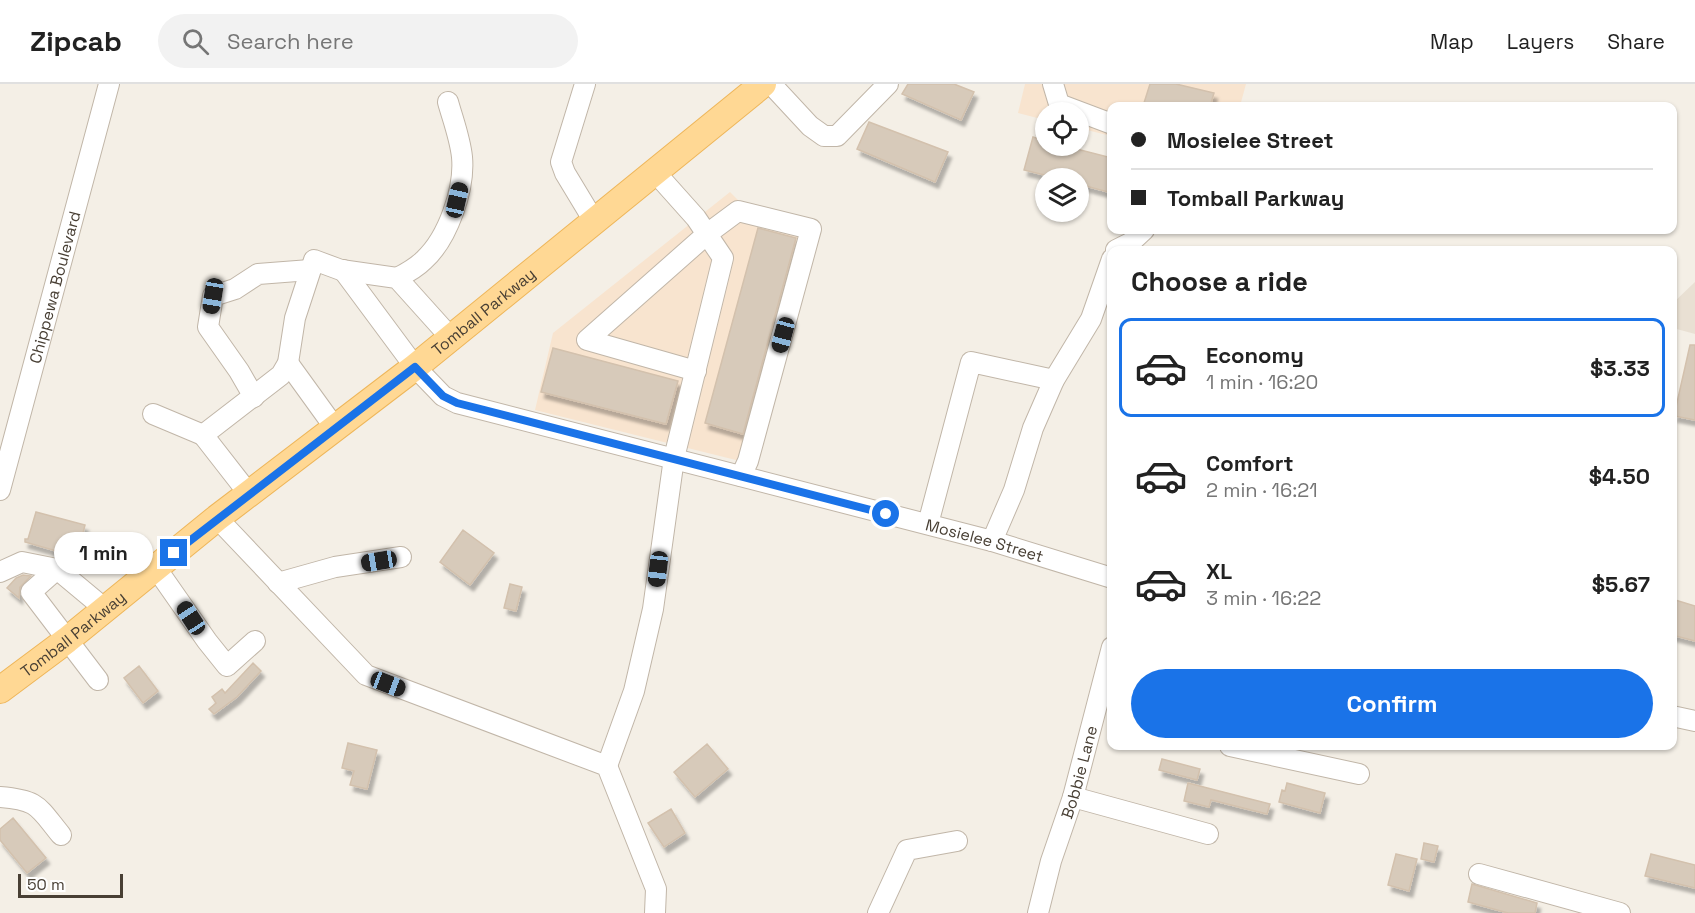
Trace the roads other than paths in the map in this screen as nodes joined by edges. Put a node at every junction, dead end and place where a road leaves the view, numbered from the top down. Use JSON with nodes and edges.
{"nodes":[{"id":1,"x":110,"y":84,"type":"edge"},
{"id":2,"x":585,"y":84,"type":"edge"},
{"id":3,"x":763,"y":84,"type":"edge"},
{"id":4,"x":771,"y":84,"type":"edge"},
{"id":5,"x":888,"y":84,"type":"edge"},
{"id":6,"x":1053,"y":84,"type":"edge"},
{"id":7,"x":448,"y":102,"type":"dead end"},
{"id":8,"x":1107,"y":122,"type":"edge"},
{"id":9,"x":654,"y":171,"type":"junction"},
{"id":10,"x":594,"y":221,"type":"junction"},
{"id":11,"x":707,"y":234,"type":"junction"},
{"id":12,"x":1140,"y":234,"type":"edge"},
{"id":13,"x":1124,"y":246,"type":"edge"},
{"id":14,"x":310,"y":270,"type":"junction"},
{"id":15,"x":343,"y":270,"type":"junction"},
{"id":16,"x":1107,"y":274,"type":"edge"},
{"id":17,"x":397,"y":278,"type":"junction"},
{"id":18,"x":451,"y":338,"type":"junction"},
{"id":19,"x":288,"y":363,"type":"junction"},
{"id":20,"x":415,"y":367,"type":"junction"},
{"id":21,"x":696,"y":371,"type":"junction"},
{"id":22,"x":1054,"y":380,"type":"junction"},
{"id":23,"x":254,"y":397,"type":"junction"},
{"id":24,"x":153,"y":414,"type":"dead end"},
{"id":25,"x":335,"y":428,"type":"junction"},
{"id":26,"x":203,"y":435,"type":"junction"},
{"id":27,"x":674,"y":458,"type":"junction"},
{"id":28,"x":741,"y":476,"type":"junction"},
{"id":29,"x":0,"y":490,"type":"edge"},
{"id":30,"x":249,"y":494,"type":"junction"},
{"id":31,"x":217,"y":518,"type":"junction"},
{"id":32,"x":928,"y":524,"type":"junction"},
{"id":33,"x":992,"y":541,"type":"junction"},
{"id":34,"x":401,"y":557,"type":"dead end"},
{"id":35,"x":156,"y":568,"type":"junction"},
{"id":36,"x":57,"y":569,"type":"junction"},
{"id":37,"x":0,"y":572,"type":"edge"},
{"id":38,"x":1107,"y":576,"type":"edge"},
{"id":39,"x":278,"y":583,"type":"junction"},
{"id":40,"x":105,"y":609,"type":"junction"},
{"id":41,"x":67,"y":640,"type":"junction"},
{"id":42,"x":255,"y":641,"type":"dead end"},
{"id":43,"x":1107,"y":667,"type":"edge"},
{"id":44,"x":98,"y":680,"type":"dead end"},
{"id":45,"x":0,"y":690,"type":"edge"},
{"id":46,"x":1677,"y":717,"type":"edge"},
{"id":47,"x":1695,"y":721,"type":"edge"},
{"id":48,"x":1248,"y":750,"type":"edge"},
{"id":49,"x":607,"y":766,"type":"junction"},
{"id":50,"x":1359,"y":774,"type":"dead end"},
{"id":51,"x":0,"y":797,"type":"edge"},
{"id":52,"x":1073,"y":797,"type":"junction"},
{"id":53,"x":1208,"y":834,"type":"dead end"},
{"id":54,"x":61,"y":835,"type":"dead end"},
{"id":55,"x":957,"y":841,"type":"dead end"},
{"id":56,"x":1479,"y":874,"type":"dead end"},
{"id":57,"x":655,"y":913,"type":"edge"},
{"id":58,"x":878,"y":913,"type":"edge"},
{"id":59,"x":1038,"y":913,"type":"edge"},
{"id":60,"x":1620,"y":913,"type":"edge"}],
"edges":[{"from":1,"to":29,"type":"street","name":"Chippewa Boulevard"},
{"from":2,"to":10,"type":"street"},
{"from":3,"to":9,"type":"main road","name":"Tomball Parkway"},
{"from":4,"to":5,"type":"street"},
{"from":6,"to":8,"type":"street"},
{"from":7,"to":17,"type":"street"},
{"from":9,"to":10,"type":"main road","name":"Tomball Parkway"},
{"from":9,"to":11,"type":"street"},
{"from":10,"to":18,"type":"main road","name":"Tomball Parkway"},
{"from":11,"to":21,"type":"street"},
{"from":11,"to":21,"type":"street"},
{"from":11,"to":28,"type":"street"},
{"from":12,"to":13,"type":"street"},
{"from":14,"to":15,"type":"street"},
{"from":14,"to":19,"type":"street"},
{"from":14,"to":23,"type":"street"},
{"from":15,"to":17,"type":"street"},
{"from":15,"to":20,"type":"street","name":"Mosielee Street"},
{"from":16,"to":22,"type":"street"},
{"from":17,"to":18,"type":"street"},
{"from":18,"to":20,"type":"main road","name":"Tomball Parkway"},
{"from":19,"to":23,"type":"street"},
{"from":19,"to":25,"type":"street"},
{"from":20,"to":25,"type":"main road","name":"Tomball Parkway"},
{"from":20,"to":27,"type":"street","name":"Mosielee Street"},
{"from":21,"to":27,"type":"street"},
{"from":22,"to":32,"type":"street"},
{"from":22,"to":33,"type":"street"},
{"from":23,"to":26,"type":"street"},
{"from":24,"to":26,"type":"street"},
{"from":25,"to":30,"type":"main road","name":"Tomball Parkway"},
{"from":26,"to":30,"type":"street"},
{"from":27,"to":28,"type":"street","name":"Mosielee Street"},
{"from":27,"to":49,"type":"street"},
{"from":28,"to":32,"type":"street","name":"Mosielee Street"},
{"from":30,"to":31,"type":"main road","name":"Tomball Parkway"},
{"from":31,"to":35,"type":"main road","name":"Tomball Parkway"},
{"from":31,"to":39,"type":"street"},
{"from":32,"to":33,"type":"street","name":"Mosielee Street"},
{"from":33,"to":38,"type":"street","name":"Mosielee Street"},
{"from":34,"to":39,"type":"street"},
{"from":35,"to":40,"type":"main road","name":"Tomball Parkway"},
{"from":35,"to":42,"type":"street"},
{"from":36,"to":37,"type":"street"},
{"from":36,"to":40,"type":"street"},
{"from":36,"to":41,"type":"street"},
{"from":39,"to":49,"type":"street"},
{"from":40,"to":41,"type":"main road","name":"Tomball Parkway"},
{"from":41,"to":44,"type":"street"},
{"from":41,"to":45,"type":"main road","name":"Tomball Parkway"},
{"from":43,"to":52,"type":"street","name":"Bobbie Lane"},
{"from":46,"to":47,"type":"street"},
{"from":48,"to":50,"type":"street"},
{"from":49,"to":57,"type":"street"},
{"from":51,"to":54,"type":"street"},
{"from":52,"to":53,"type":"street"},
{"from":52,"to":59,"type":"street","name":"Bobbie Lane"},
{"from":55,"to":58,"type":"street"},
{"from":56,"to":60,"type":"street"}]}
